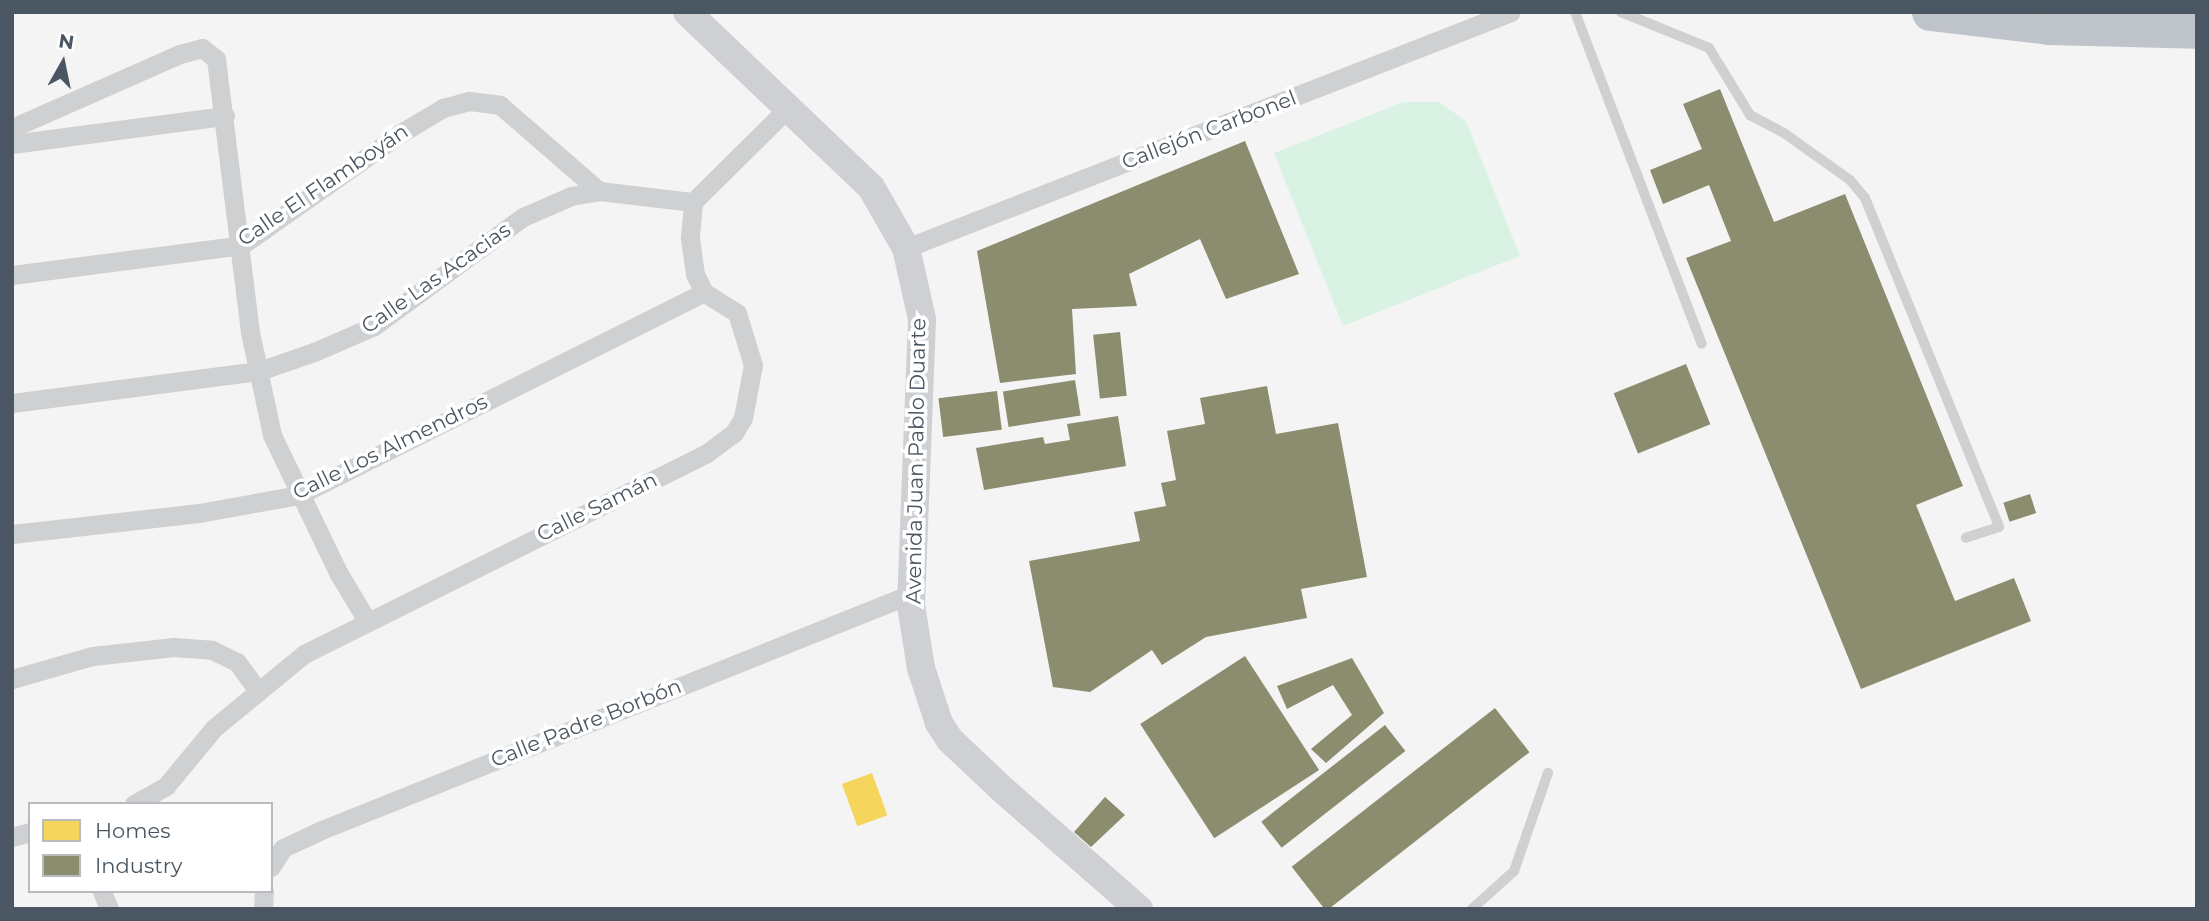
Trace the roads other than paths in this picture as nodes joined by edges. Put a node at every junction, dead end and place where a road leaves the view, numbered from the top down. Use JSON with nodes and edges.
{"nodes":[{"id":1,"x":687,"y":12,"type":"edge"},
{"id":2,"x":1511,"y":12,"type":"edge"},
{"id":3,"x":1575,"y":12,"type":"edge"},
{"id":4,"x":1621,"y":12,"type":"edge"},
{"id":5,"x":1930,"y":12,"type":"edge"},
{"id":6,"x":2197,"y":30,"type":"edge"},
{"id":7,"x":790,"y":106,"type":"junction"},
{"id":8,"x":225,"y":116,"type":"junction"},
{"id":9,"x":12,"y":128,"type":"edge"},
{"id":10,"x":12,"y":144,"type":"edge"},
{"id":11,"x":599,"y":191,"type":"junction"},
{"id":12,"x":693,"y":202,"type":"junction"},
{"id":13,"x":242,"y":245,"type":"junction"},
{"id":14,"x":906,"y":248,"type":"junction"},
{"id":15,"x":12,"y":275,"type":"edge"},
{"id":16,"x":704,"y":292,"type":"junction"},
{"id":17,"x":1702,"y":344,"type":"dead end"},
{"id":18,"x":260,"y":371,"type":"junction"},
{"id":19,"x":12,"y":403,"type":"edge"},
{"id":20,"x":299,"y":495,"type":"junction"},
{"id":21,"x":12,"y":534,"type":"edge"},
{"id":22,"x":1966,"y":538,"type":"dead end"},
{"id":23,"x":911,"y":594,"type":"junction"},
{"id":24,"x":366,"y":619,"type":"junction"},
{"id":25,"x":12,"y":679,"type":"edge"},
{"id":26,"x":258,"y":691,"type":"junction"},
{"id":27,"x":1548,"y":773,"type":"dead end"},
{"id":28,"x":138,"y":802,"type":"edge"},
{"id":29,"x":273,"y":864,"type":"edge"},
{"id":30,"x":1139,"y":909,"type":"edge"},
{"id":31,"x":1472,"y":909,"type":"edge"}],
"edges":[{"from":1,"to":7,"type":"main road","name":"Avenida Juan Pablo Duarte"},
{"from":2,"to":14,"type":"street","name":"Callejón Carbonel"},
{"from":3,"to":17,"type":"lane"},
{"from":4,"to":22,"type":"lane"},
{"from":5,"to":6,"type":"highway"},
{"from":7,"to":12,"type":"street"},
{"from":7,"to":14,"type":"main road","name":"Avenida Juan Pablo Duarte"},
{"from":8,"to":9,"type":"street"},
{"from":8,"to":10,"type":"street"},
{"from":8,"to":13,"type":"street"},
{"from":11,"to":12,"type":"street","name":"Calle Las Acacias"},
{"from":11,"to":13,"type":"street","name":"Calle El Flamboyán"},
{"from":11,"to":18,"type":"street","name":"Calle Las Acacias"},
{"from":12,"to":16,"type":"street"},
{"from":13,"to":15,"type":"street","name":"Calle El Flamboyán"},
{"from":13,"to":18,"type":"street"},
{"from":14,"to":23,"type":"main road","name":"Avenida Juan Pablo Duarte"},
{"from":16,"to":20,"type":"street","name":"Calle Los Almendros"},
{"from":16,"to":24,"type":"street","name":"Calle Samán"},
{"from":18,"to":19,"type":"street","name":"Calle Las Acacias"},
{"from":18,"to":20,"type":"street"},
{"from":20,"to":21,"type":"street","name":"Calle Los Almendros"},
{"from":20,"to":24,"type":"street"},
{"from":23,"to":29,"type":"street","name":"Calle Padre Borbón"},
{"from":23,"to":30,"type":"main road","name":"Avenida Juan Pablo Duarte"},
{"from":24,"to":26,"type":"street","name":"Calle Samán"},
{"from":25,"to":26,"type":"street"},
{"from":26,"to":28,"type":"street","name":"Calle Samán"},
{"from":27,"to":31,"type":"lane"}]}
